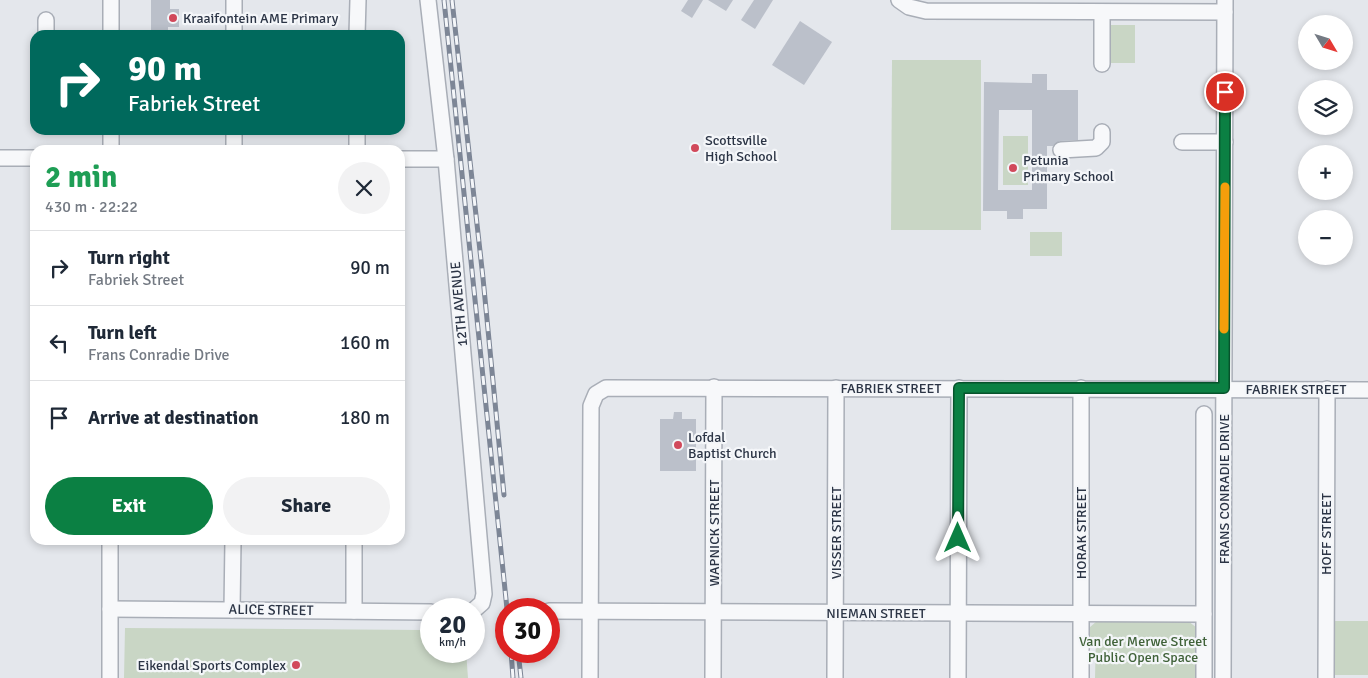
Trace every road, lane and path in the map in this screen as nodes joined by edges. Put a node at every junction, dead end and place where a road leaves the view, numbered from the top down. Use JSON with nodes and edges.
{"nodes":[{"id":1,"x":111,"y":0,"type":"edge"},
{"id":2,"x":234,"y":0,"type":"edge"},
{"id":3,"x":358,"y":0,"type":"edge"},
{"id":4,"x":428,"y":0,"type":"edge"},
{"id":5,"x":899,"y":0,"type":"edge"},
{"id":6,"x":971,"y":6,"type":"edge"},
{"id":7,"x":1057,"y":6,"type":"edge"},
{"id":8,"x":1155,"y":6,"type":"edge"},
{"id":9,"x":1225,"y":6,"type":"edge"},
{"id":10,"x":1102,"y":12,"type":"junction"},
{"id":11,"x":111,"y":30,"type":"edge"},
{"id":12,"x":234,"y":30,"type":"edge"},
{"id":13,"x":357,"y":30,"type":"edge"},
{"id":14,"x":1102,"y":64,"type":"dead end"},
{"id":15,"x":1102,"y":132,"type":"dead end"},
{"id":16,"x":1182,"y":142,"type":"dead end"},
{"id":17,"x":1225,"y":142,"type":"junction"},
{"id":18,"x":1061,"y":150,"type":"dead end"},
{"id":19,"x":0,"y":158,"type":"edge"},
{"id":20,"x":30,"y":158,"type":"edge"},
{"id":21,"x":405,"y":159,"type":"edge"},
{"id":22,"x":446,"y":159,"type":"junction"},
{"id":23,"x":714,"y":387,"type":"junction"},
{"id":24,"x":836,"y":388,"type":"junction"},
{"id":25,"x":959,"y":388,"type":"junction"},
{"id":26,"x":1081,"y":388,"type":"junction"},
{"id":27,"x":1224,"y":388,"type":"junction"},
{"id":28,"x":1327,"y":389,"type":"junction"},
{"id":29,"x":1368,"y":390,"type":"edge"},
{"id":30,"x":1204,"y":414,"type":"dead end"},
{"id":31,"x":110,"y":545,"type":"edge"},
{"id":32,"x":233,"y":545,"type":"edge"},
{"id":33,"x":354,"y":545,"type":"edge"},
{"id":34,"x":482,"y":598,"type":"edge"},
{"id":35,"x":110,"y":609,"type":"junction"},
{"id":36,"x":232,"y":610,"type":"junction"},
{"id":37,"x":354,"y":611,"type":"junction"},
{"id":38,"x":560,"y":611,"type":"edge"},
{"id":39,"x":420,"y":612,"type":"edge"},
{"id":40,"x":590,"y":612,"type":"junction"},
{"id":41,"x":713,"y":612,"type":"junction"},
{"id":42,"x":835,"y":612,"type":"junction"},
{"id":43,"x":958,"y":613,"type":"junction"},
{"id":44,"x":1081,"y":613,"type":"junction"},
{"id":45,"x":1204,"y":614,"type":"junction"},
{"id":46,"x":110,"y":678,"type":"edge"},
{"id":47,"x":590,"y":678,"type":"edge"},
{"id":48,"x":713,"y":678,"type":"edge"},
{"id":49,"x":835,"y":678,"type":"edge"},
{"id":50,"x":958,"y":678,"type":"edge"},
{"id":51,"x":1080,"y":678,"type":"edge"},
{"id":52,"x":1204,"y":678,"type":"edge"},
{"id":53,"x":1223,"y":678,"type":"edge"},
{"id":54,"x":1326,"y":678,"type":"edge"}],
"edges":[{"from":1,"to":11,"type":"street"},
{"from":2,"to":12,"type":"street"},
{"from":3,"to":13,"type":"street"},
{"from":4,"to":22,"type":"street","name":"12TH AVENUE"},
{"from":5,"to":6,"type":"street"},
{"from":6,"to":7,"type":"street"},
{"from":7,"to":10,"type":"street"},
{"from":8,"to":9,"type":"street"},
{"from":8,"to":10,"type":"street"},
{"from":9,"to":17,"type":"street","name":"FRANS CONRADIE DRIVE"},
{"from":10,"to":14,"type":"street"},
{"from":15,"to":18,"type":"street"},
{"from":16,"to":17,"type":"street"},
{"from":17,"to":27,"type":"street","name":"FRANS CONRADIE DRIVE"},
{"from":19,"to":20,"type":"street"},
{"from":21,"to":22,"type":"street"},
{"from":22,"to":34,"type":"street","name":"12TH AVENUE"},
{"from":23,"to":24,"type":"street","name":"FABRIEK STREET"},
{"from":23,"to":40,"type":"street","name":"FABRIEK STREET"},
{"from":23,"to":41,"type":"street","name":"WAPNICK STREET"},
{"from":24,"to":25,"type":"street","name":"FABRIEK STREET"},
{"from":24,"to":42,"type":"street","name":"VISSER STREET"},
{"from":25,"to":26,"type":"street","name":"FABRIEK STREET"},
{"from":25,"to":43,"type":"street"},
{"from":26,"to":27,"type":"street","name":"FABRIEK STREET"},
{"from":26,"to":44,"type":"street","name":"HORAK STREET"},
{"from":27,"to":28,"type":"street","name":"FABRIEK STREET"},
{"from":27,"to":53,"type":"street","name":"FRANS CONRADIE DRIVE"},
{"from":28,"to":29,"type":"street","name":"FABRIEK STREET"},
{"from":28,"to":54,"type":"street","name":"HOFF STREET"},
{"from":30,"to":45,"type":"street"},
{"from":31,"to":35,"type":"street"},
{"from":32,"to":36,"type":"street"},
{"from":33,"to":37,"type":"street"},
{"from":35,"to":36,"type":"street","name":"ALICE STREET"},
{"from":35,"to":46,"type":"street"},
{"from":36,"to":37,"type":"street","name":"ALICE STREET"},
{"from":37,"to":39,"type":"street","name":"ALICE STREET"},
{"from":38,"to":40,"type":"street","name":"NIEMAN STREET"},
{"from":40,"to":41,"type":"street","name":"NIEMAN STREET"},
{"from":40,"to":47,"type":"street"},
{"from":41,"to":42,"type":"street","name":"NIEMAN STREET"},
{"from":41,"to":48,"type":"street","name":"WAPNICK STREET"},
{"from":42,"to":43,"type":"street","name":"NIEMAN STREET"},
{"from":42,"to":49,"type":"street","name":"VISSER STREET"},
{"from":43,"to":44,"type":"street","name":"NIEMAN STREET"},
{"from":43,"to":50,"type":"street"},
{"from":44,"to":45,"type":"street","name":"NIEMAN STREET"},
{"from":44,"to":51,"type":"street","name":"HORAK STREET"},
{"from":45,"to":52,"type":"street"}]}
